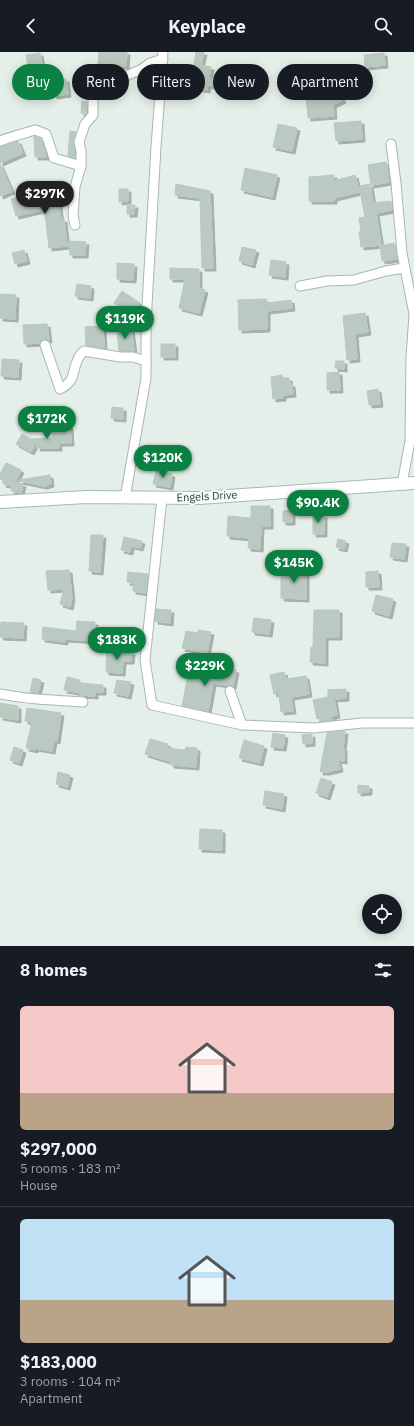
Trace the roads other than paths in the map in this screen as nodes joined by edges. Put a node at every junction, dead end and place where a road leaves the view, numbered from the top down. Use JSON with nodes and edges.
{"nodes":[{"id":1,"x":163,"y":55,"type":"edge"},
{"id":2,"x":0,"y":141,"type":"edge"},
{"id":3,"x":391,"y":144,"type":"dead end"},
{"id":4,"x":81,"y":166,"type":"junction"},
{"id":5,"x":75,"y":225,"type":"dead end"},
{"id":6,"x":404,"y":268,"type":"junction"},
{"id":7,"x":300,"y":286,"type":"dead end"},
{"id":8,"x":414,"y":314,"type":"edge"},
{"id":9,"x":45,"y":345,"type":"dead end"},
{"id":10,"x":146,"y":361,"type":"junction"},
{"id":11,"x":408,"y":483,"type":"edge"},
{"id":12,"x":125,"y":498,"type":"junction"},
{"id":13,"x":162,"y":498,"type":"junction"},
{"id":14,"x":0,"y":502,"type":"edge"},
{"id":15,"x":230,"y":691,"type":"dead end"},
{"id":16,"x":0,"y":694,"type":"edge"},
{"id":17,"x":83,"y":702,"type":"dead end"},
{"id":18,"x":414,"y":723,"type":"edge"},
{"id":19,"x":242,"y":725,"type":"junction"}],
"edges":[{"from":1,"to":4,"type":"street"},
{"from":1,"to":10,"type":"street"},
{"from":2,"to":4,"type":"street"},
{"from":3,"to":6,"type":"street"},
{"from":4,"to":5,"type":"street"},
{"from":6,"to":7,"type":"street"},
{"from":6,"to":8,"type":"street"},
{"from":8,"to":11,"type":"street"},
{"from":9,"to":10,"type":"street"},
{"from":10,"to":12,"type":"street"},
{"from":11,"to":13,"type":"street","name":"Engels Drive"},
{"from":12,"to":13,"type":"street","name":"Engels Drive"},
{"from":12,"to":14,"type":"street","name":"Engels Drive"},
{"from":13,"to":19,"type":"street"},
{"from":15,"to":19,"type":"street"},
{"from":16,"to":17,"type":"street"},
{"from":18,"to":19,"type":"street"}]}
